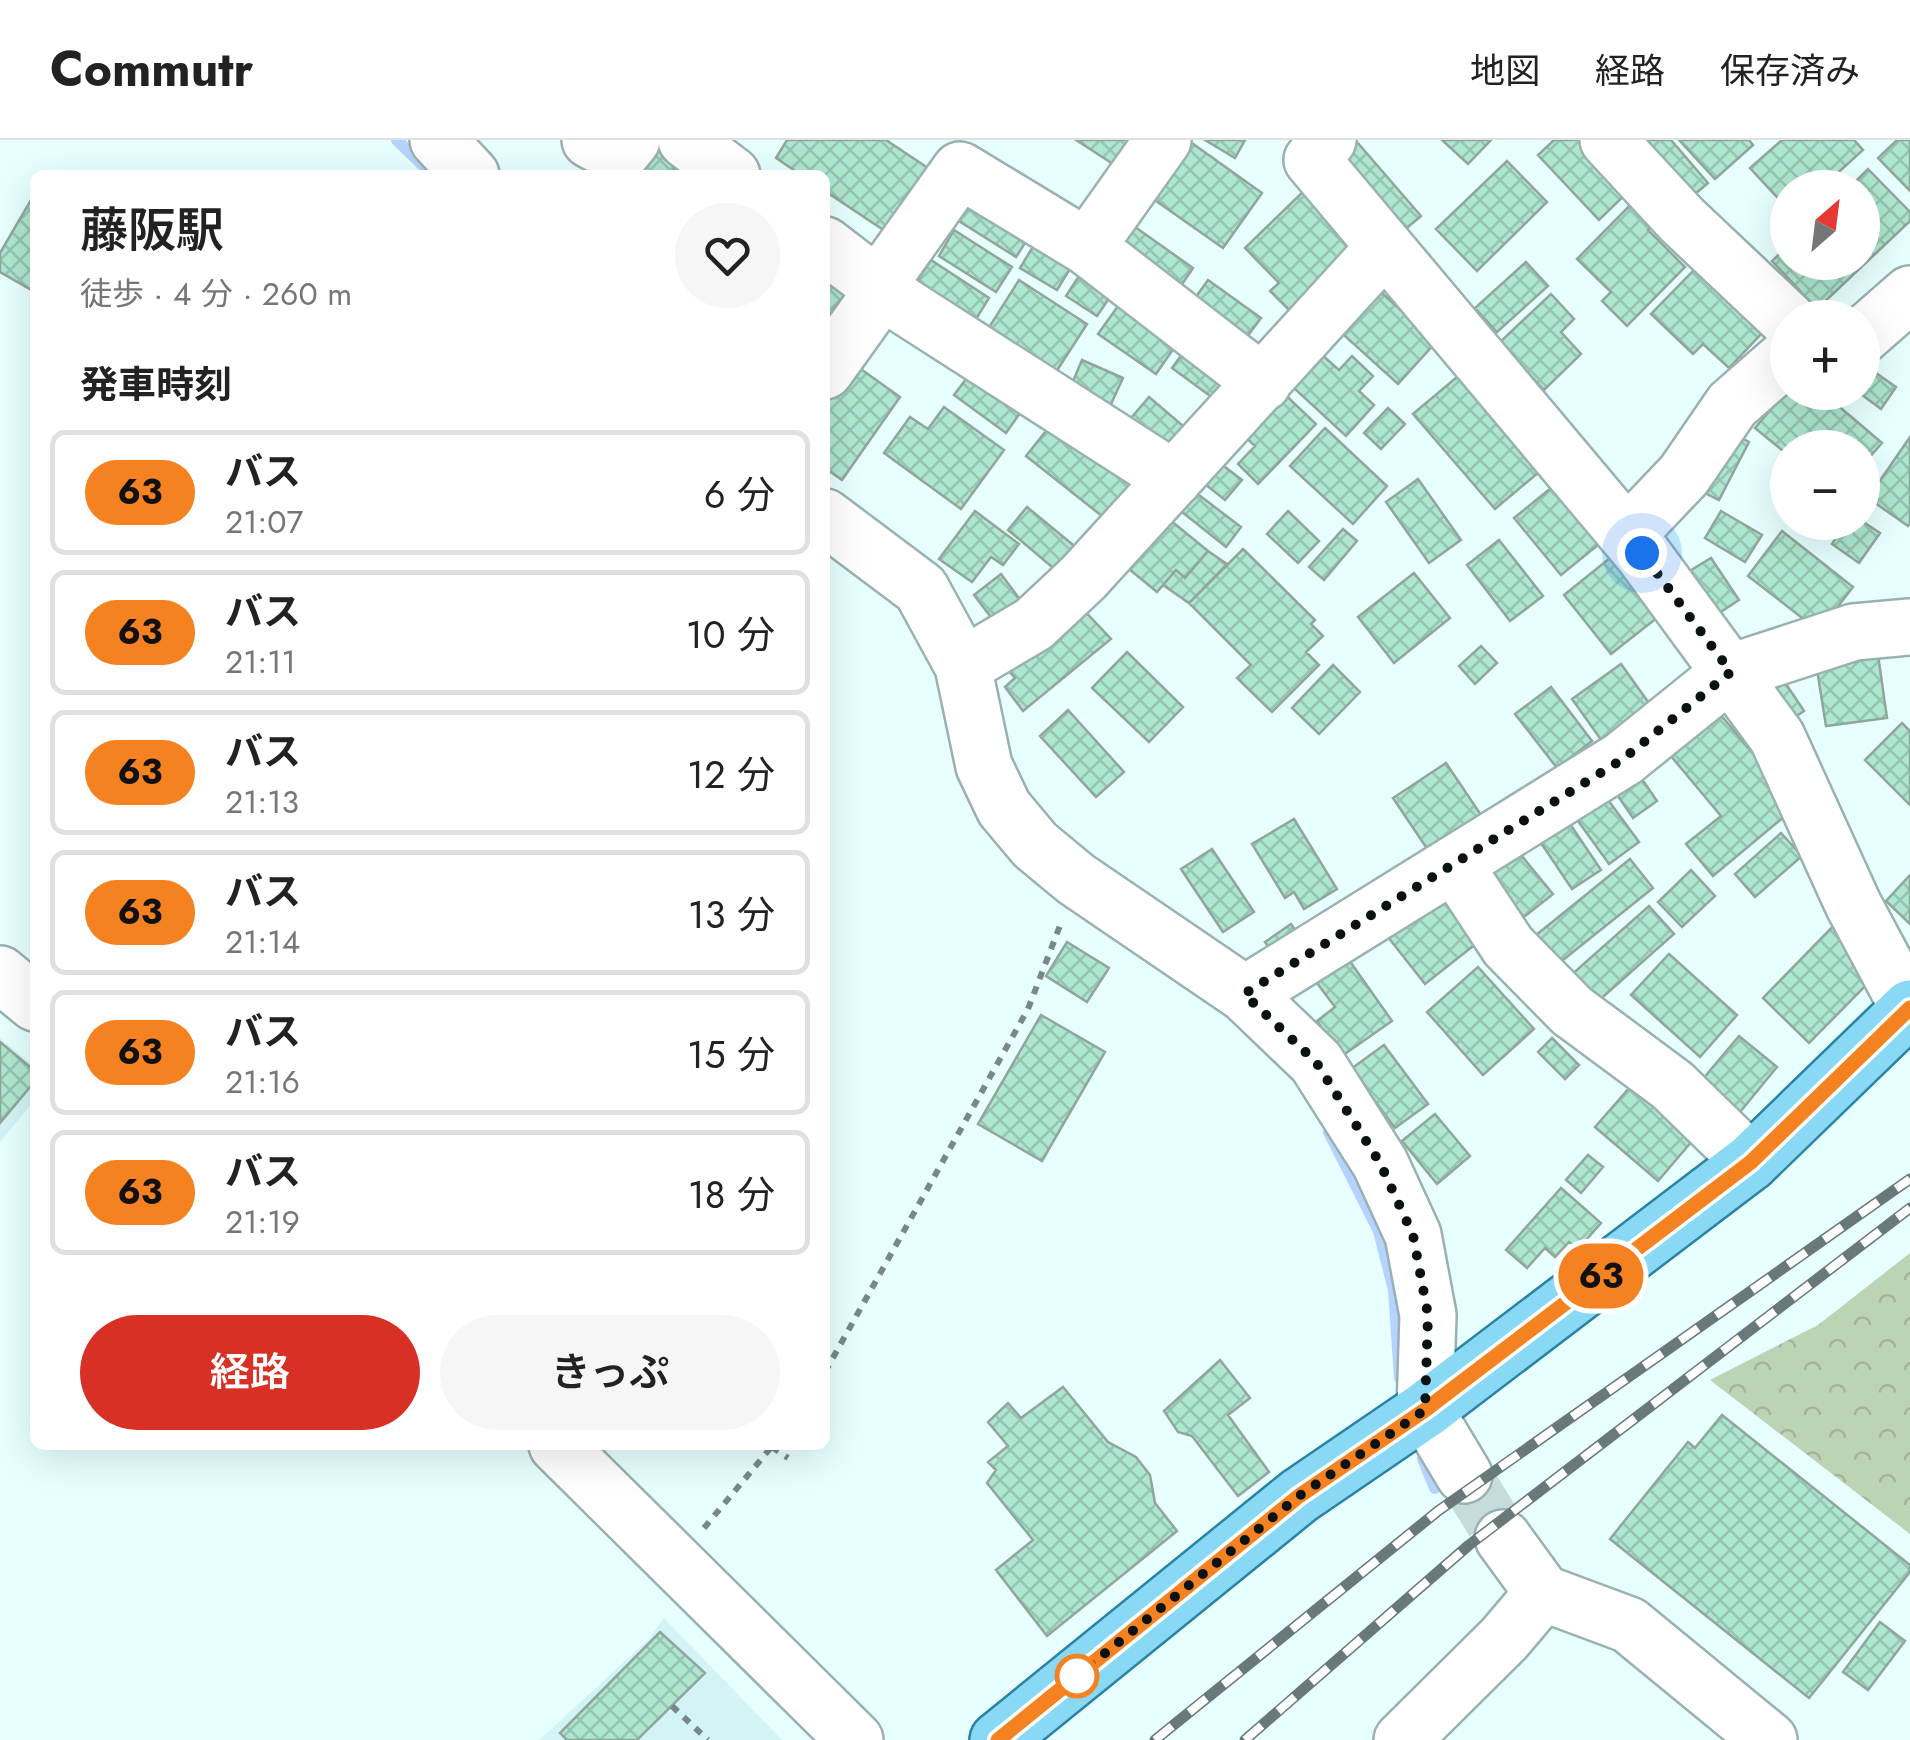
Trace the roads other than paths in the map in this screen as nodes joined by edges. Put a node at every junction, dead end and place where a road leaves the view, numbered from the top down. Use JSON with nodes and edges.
{"nodes":[{"id":1,"x":438,"y":140,"type":"edge"},
{"id":2,"x":590,"y":140,"type":"edge"},
{"id":3,"x":632,"y":140,"type":"edge"},
{"id":4,"x":686,"y":140,"type":"edge"},
{"id":5,"x":1163,"y":140,"type":"edge"},
{"id":6,"x":1328,"y":140,"type":"edge"},
{"id":7,"x":1608,"y":140,"type":"edge"},
{"id":8,"x":466,"y":170,"type":"edge"},
{"id":9,"x":725,"y":170,"type":"edge"},
{"id":10,"x":1087,"y":247,"type":"junction"},
{"id":11,"x":1384,"y":248,"type":"junction"},
{"id":12,"x":830,"y":249,"type":"edge"},
{"id":13,"x":881,"y":288,"type":"junction"},
{"id":14,"x":1910,"y":294,"type":"edge"},
{"id":15,"x":1770,"y":303,"type":"edge"},
{"id":16,"x":1880,"y":320,"type":"edge"},
{"id":17,"x":830,"y":364,"type":"edge"},
{"id":18,"x":1770,"y":372,"type":"edge"},
{"id":19,"x":1263,"y":383,"type":"junction"},
{"id":20,"x":1174,"y":479,"type":"junction"},
{"id":21,"x":830,"y":521,"type":"edge"},
{"id":22,"x":1627,"y":535,"type":"junction"},
{"id":23,"x":1910,"y":628,"type":"edge"},
{"id":24,"x":962,"y":666,"type":"junction"},
{"id":25,"x":1731,"y":672,"type":"junction"},
{"id":26,"x":1454,"y":864,"type":"junction"},
{"id":27,"x":0,"y":974,"type":"edge"},
{"id":28,"x":1244,"y":994,"type":"junction"},
{"id":29,"x":30,"y":999,"type":"edge"},
{"id":30,"x":1910,"y":1009,"type":"edge"},
{"id":31,"x":1751,"y":1162,"type":"junction"},
{"id":32,"x":1425,"y":1410,"type":"junction"},
{"id":33,"x":562,"y":1450,"type":"edge"},
{"id":34,"x":1464,"y":1476,"type":"tunnel mouth"},
{"id":35,"x":1502,"y":1538,"type":"tunnel mouth"},
{"id":36,"x":1543,"y":1593,"type":"junction"},
{"id":37,"x":855,"y":1740,"type":"edge"},
{"id":38,"x":998,"y":1740,"type":"edge"},
{"id":39,"x":1402,"y":1740,"type":"edge"},
{"id":40,"x":1769,"y":1740,"type":"edge"}],
"edges":[{"from":1,"to":8,"type":"street"},
{"from":2,"to":3,"type":"street"},
{"from":4,"to":9,"type":"street"},
{"from":5,"to":10,"type":"street"},
{"from":6,"to":11,"type":"street"},
{"from":7,"to":15,"type":"street"},
{"from":10,"to":13,"type":"street"},
{"from":10,"to":19,"type":"street"},
{"from":11,"to":19,"type":"street"},
{"from":11,"to":22,"type":"street"},
{"from":12,"to":13,"type":"street"},
{"from":13,"to":17,"type":"street"},
{"from":13,"to":20,"type":"street"},
{"from":14,"to":16,"type":"street"},
{"from":18,"to":22,"type":"street"},
{"from":19,"to":20,"type":"street"},
{"from":20,"to":24,"type":"street"},
{"from":21,"to":24,"type":"street"},
{"from":22,"to":25,"type":"street"},
{"from":23,"to":25,"type":"street"},
{"from":24,"to":28,"type":"street"},
{"from":25,"to":26,"type":"street"},
{"from":25,"to":30,"type":"street"},
{"from":26,"to":28,"type":"street"},
{"from":26,"to":31,"type":"street"},
{"from":27,"to":29,"type":"street"},
{"from":28,"to":32,"type":"street"},
{"from":30,"to":31,"type":"main road"},
{"from":31,"to":32,"type":"main road"},
{"from":32,"to":34,"type":"street"},
{"from":32,"to":38,"type":"main road"},
{"from":33,"to":37,"type":"street"},
{"from":35,"to":36,"type":"street"},
{"from":36,"to":39,"type":"street"},
{"from":36,"to":40,"type":"street"}]}
